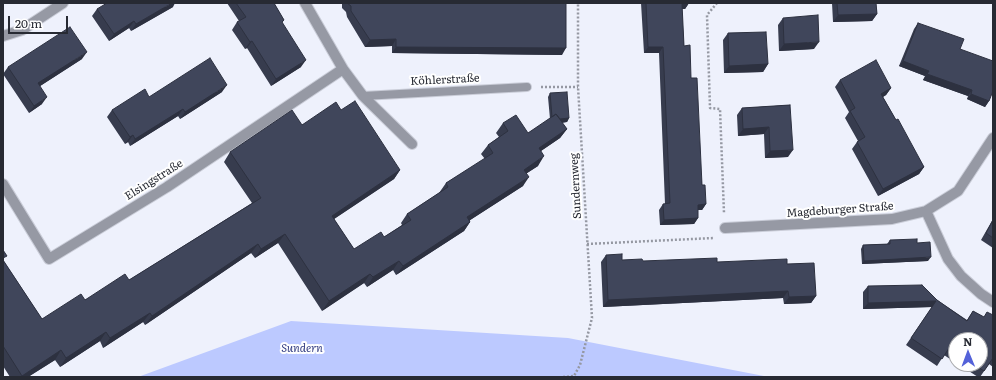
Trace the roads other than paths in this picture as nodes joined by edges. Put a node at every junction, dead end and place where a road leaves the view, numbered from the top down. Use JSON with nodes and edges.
{"nodes":[{"id":1,"x":63,"y":3,"type":"edge"},
{"id":2,"x":305,"y":3,"type":"edge"},
{"id":3,"x":3,"y":36,"type":"edge"},
{"id":4,"x":343,"y":69,"type":"junction"},
{"id":5,"x":527,"y":87,"type":"road end"},
{"id":6,"x":363,"y":96,"type":"junction"},
{"id":7,"x":993,"y":138,"type":"edge"},
{"id":8,"x":412,"y":144,"type":"dead end"},
{"id":9,"x":3,"y":184,"type":"edge"},
{"id":10,"x":926,"y":211,"type":"junction"},
{"id":11,"x":725,"y":228,"type":"road end"},
{"id":12,"x":993,"y":302,"type":"edge"}],
"edges":[{"from":1,"to":3,"type":"street"},
{"from":2,"to":4,"type":"street"},
{"from":4,"to":6,"type":"street"},
{"from":4,"to":9,"type":"street","name":"Elsingstraße"},
{"from":5,"to":6,"type":"lane","name":"Köhlerstraße"},
{"from":6,"to":8,"type":"street"},
{"from":7,"to":10,"type":"street","name":"Magdeburger Straße"},
{"from":10,"to":11,"type":"street","name":"Magdeburger Straße"},
{"from":10,"to":12,"type":"street"}]}
